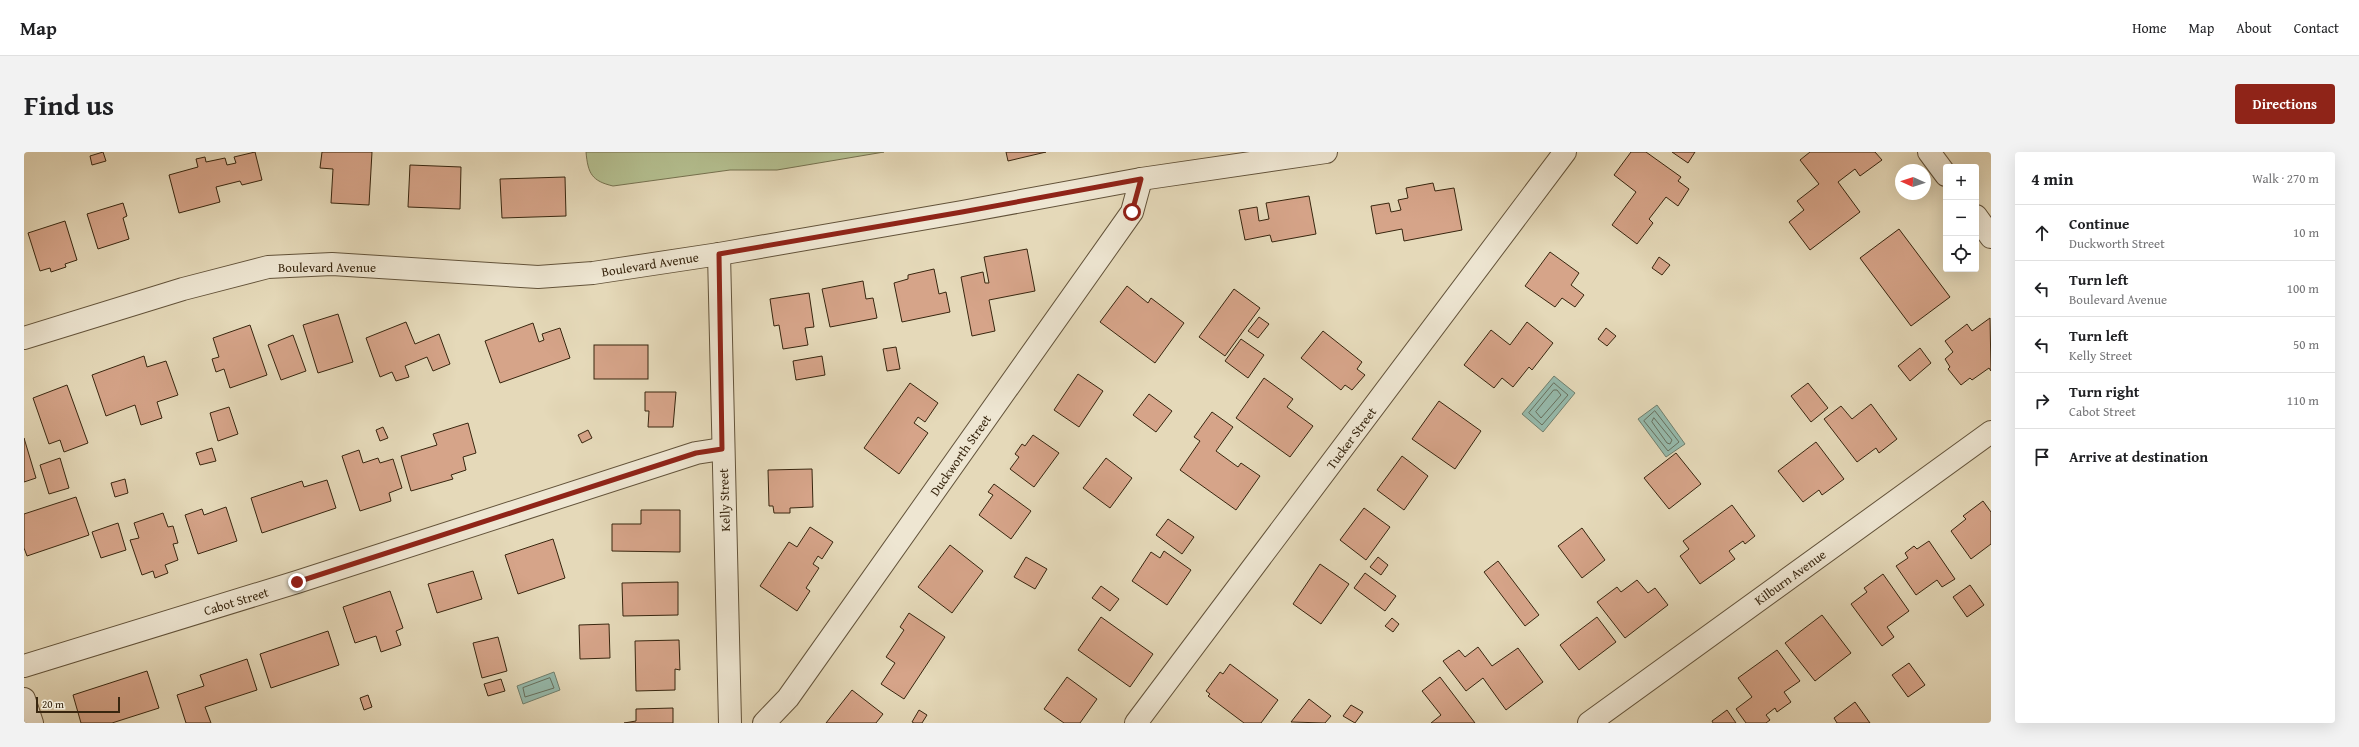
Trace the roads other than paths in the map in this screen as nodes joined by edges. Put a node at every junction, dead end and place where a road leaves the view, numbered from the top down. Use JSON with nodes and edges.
{"nodes":[{"id":1,"x":1326,"y":152,"type":"edge"},
{"id":2,"x":1565,"y":152,"type":"edge"},
{"id":3,"x":1929,"y":152,"type":"edge"},
{"id":4,"x":1943,"y":171,"type":"edge"},
{"id":5,"x":1141,"y":179,"type":"junction"},
{"id":6,"x":1979,"y":220,"type":"edge"},
{"id":7,"x":1991,"y":237,"type":"edge"},
{"id":8,"x":719,"y":254,"type":"junction"},
{"id":9,"x":24,"y":338,"type":"edge"},
{"id":10,"x":1991,"y":432,"type":"edge"},
{"id":11,"x":722,"y":449,"type":"junction"},
{"id":12,"x":24,"y":666,"type":"edge"},
{"id":13,"x":24,"y":699,"type":"edge"},
{"id":14,"x":32,"y":723,"type":"edge"},
{"id":15,"x":730,"y":723,"type":"edge"},
{"id":16,"x":764,"y":723,"type":"edge"},
{"id":17,"x":1136,"y":723,"type":"edge"},
{"id":18,"x":1589,"y":723,"type":"edge"}],
"edges":[{"from":1,"to":5,"type":"street","name":"Boulevard Avenue"},
{"from":2,"to":17,"type":"street","name":"Tucker Street"},
{"from":3,"to":4,"type":"street"},
{"from":5,"to":8,"type":"street","name":"Boulevard Avenue"},
{"from":5,"to":16,"type":"street","name":"Duckworth Street"},
{"from":6,"to":7,"type":"street"},
{"from":8,"to":9,"type":"street","name":"Boulevard Avenue"},
{"from":8,"to":11,"type":"street","name":"Kelly Street"},
{"from":10,"to":18,"type":"street","name":"Kilburn Avenue"},
{"from":11,"to":12,"type":"street","name":"Cabot Street"},
{"from":11,"to":15,"type":"street","name":"Kelly Street"},
{"from":13,"to":14,"type":"street"}]}
